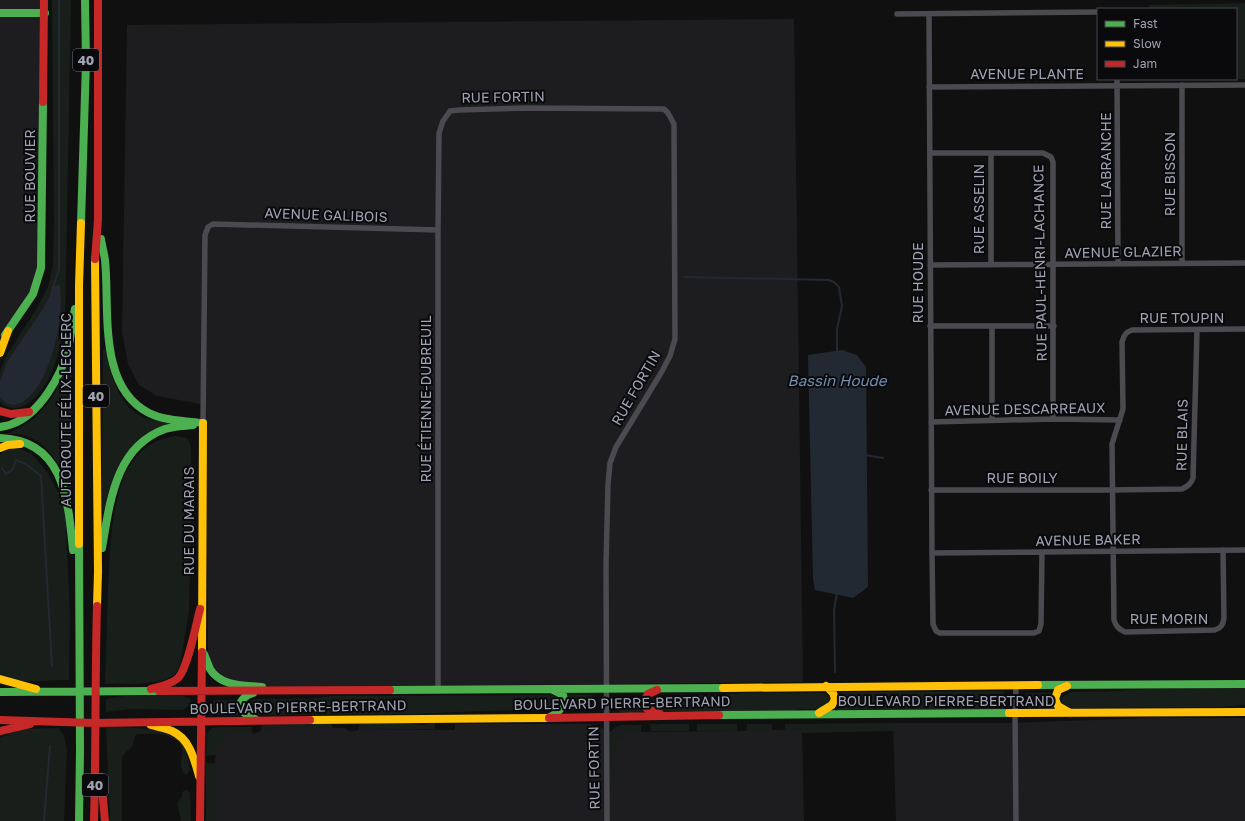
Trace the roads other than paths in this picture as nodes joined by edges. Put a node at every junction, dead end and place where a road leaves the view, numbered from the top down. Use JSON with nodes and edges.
{"nodes":[{"id":1,"x":44,"y":0,"type":"edge"},
{"id":2,"x":79,"y":0,"type":"edge"},
{"id":3,"x":85,"y":0,"type":"edge"},
{"id":4,"x":98,"y":0,"type":"edge"},
{"id":5,"x":0,"y":12,"type":"edge"},
{"id":6,"x":1097,"y":12,"type":"edge"},
{"id":7,"x":44,"y":13,"type":"junction"},
{"id":8,"x":897,"y":14,"type":"dead end"},
{"id":9,"x":929,"y":14,"type":"junction"},
{"id":10,"x":1117,"y":80,"type":"edge"},
{"id":11,"x":1182,"y":85,"type":"junction"},
{"id":12,"x":1245,"y":85,"type":"edge"},
{"id":13,"x":1117,"y":86,"type":"junction"},
{"id":14,"x":929,"y":87,"type":"junction"},
{"id":15,"x":450,"y":111,"type":"joint"},
{"id":16,"x":84,"y":121,"type":"junction"},
{"id":17,"x":930,"y":154,"type":"junction"},
{"id":18,"x":991,"y":154,"type":"junction"},
{"id":19,"x":98,"y":220,"type":"junction"},
{"id":20,"x":213,"y":224,"type":"joint"},
{"id":21,"x":438,"y":230,"type":"junction"},
{"id":22,"x":1182,"y":263,"type":"junction"},
{"id":23,"x":1245,"y":263,"type":"edge"},
{"id":24,"x":1118,"y":264,"type":"junction"},
{"id":25,"x":930,"y":265,"type":"junction"},
{"id":26,"x":991,"y":265,"type":"junction"},
{"id":27,"x":1053,"y":265,"type":"junction"},
{"id":28,"x":79,"y":286,"type":"junction"},
{"id":29,"x":930,"y":326,"type":"junction"},
{"id":30,"x":992,"y":326,"type":"junction"},
{"id":31,"x":1054,"y":326,"type":"junction"},
{"id":32,"x":1245,"y":329,"type":"edge"},
{"id":33,"x":1197,"y":330,"type":"junction"},
{"id":34,"x":8,"y":331,"type":"junction"},
{"id":35,"x":0,"y":342,"type":"edge"},
{"id":36,"x":0,"y":353,"type":"edge"},
{"id":37,"x":0,"y":411,"type":"edge"},
{"id":38,"x":31,"y":412,"type":"junction"},
{"id":39,"x":1053,"y":419,"type":"junction"},
{"id":40,"x":992,"y":420,"type":"junction"},
{"id":41,"x":1120,"y":420,"type":"junction"},
{"id":42,"x":931,"y":422,"type":"junction"},
{"id":43,"x":203,"y":424,"type":"junction"},
{"id":44,"x":0,"y":427,"type":"edge"},
{"id":45,"x":0,"y":438,"type":"edge"},
{"id":46,"x":30,"y":444,"type":"junction"},
{"id":47,"x":0,"y":448,"type":"edge"},
{"id":48,"x":931,"y":490,"type":"junction"},
{"id":49,"x":1112,"y":490,"type":"junction"},
{"id":50,"x":1223,"y":550,"type":"junction"},
{"id":51,"x":1245,"y":550,"type":"edge"},
{"id":52,"x":1113,"y":551,"type":"junction"},
{"id":53,"x":1042,"y":552,"type":"junction"},
{"id":54,"x":932,"y":553,"type":"junction"},
{"id":55,"x":98,"y":572,"type":"junction"},
{"id":56,"x":79,"y":598,"type":"junction"},
{"id":57,"x":202,"y":598,"type":"junction"},
{"id":58,"x":202,"y":648,"type":"junction"},
{"id":59,"x":0,"y":679,"type":"edge"},
{"id":60,"x":1245,"y":684,"type":"edge"},
{"id":61,"x":1071,"y":685,"type":"junction"},
{"id":62,"x":826,"y":686,"type":"junction"},
{"id":63,"x":1016,"y":686,"type":"junction"},
{"id":64,"x":606,"y":688,"type":"junction"},
{"id":65,"x":438,"y":689,"type":"junction"},
{"id":66,"x":550,"y":689,"type":"junction"},
{"id":67,"x":662,"y":689,"type":"junction"},
{"id":68,"x":295,"y":691,"type":"junction"},
{"id":69,"x":0,"y":692,"type":"edge"},
{"id":70,"x":44,"y":692,"type":"junction"},
{"id":71,"x":139,"y":692,"type":"junction"},
{"id":72,"x":202,"y":692,"type":"junction"},
{"id":73,"x":255,"y":692,"type":"junction"},
{"id":74,"x":1245,"y":712,"type":"edge"},
{"id":75,"x":1015,"y":713,"type":"junction"},
{"id":76,"x":816,"y":714,"type":"junction"},
{"id":77,"x":1071,"y":714,"type":"junction"},
{"id":78,"x":663,"y":715,"type":"junction"},
{"id":79,"x":606,"y":717,"type":"junction"},
{"id":80,"x":549,"y":718,"type":"junction"},
{"id":81,"x":0,"y":720,"type":"edge"},
{"id":82,"x":258,"y":720,"type":"junction"},
{"id":83,"x":202,"y":721,"type":"junction"},
{"id":84,"x":42,"y":722,"type":"junction"},
{"id":85,"x":142,"y":722,"type":"junction"},
{"id":86,"x":0,"y":731,"type":"edge"},
{"id":87,"x":96,"y":746,"type":"junction"},
{"id":88,"x":201,"y":780,"type":"junction"},
{"id":89,"x":78,"y":798,"type":"junction"},
{"id":90,"x":75,"y":821,"type":"edge"},
{"id":91,"x":79,"y":821,"type":"edge"},
{"id":92,"x":94,"y":821,"type":"edge"},
{"id":93,"x":105,"y":821,"type":"edge"},
{"id":94,"x":200,"y":821,"type":"edge"},
{"id":95,"x":607,"y":821,"type":"edge"},
{"id":96,"x":1016,"y":821,"type":"edge"}],
"edges":[{"from":1,"to":7,"type":"main road","name":"RUE BOUVIER"},
{"from":2,"to":16,"type":"main road"},
{"from":3,"to":16,"type":"main road","name":"AUTOROUTE FÉLIX-LECLERC","number":"40"},
{"from":4,"to":19,"type":"main road","number":"40"},
{"from":5,"to":7,"type":"main road"},
{"from":6,"to":9,"type":"street"},
{"from":7,"to":34,"type":"main road","name":"RUE BOUVIER"},
{"from":8,"to":9,"type":"street"},
{"from":9,"to":14,"type":"street","name":"RUE HOUDE"},
{"from":10,"to":13,"type":"street","name":"RUE LABRANCHE"},
{"from":11,"to":12,"type":"street","name":"AVENUE PLANTE"},
{"from":11,"to":13,"type":"street","name":"AVENUE PLANTE"},
{"from":11,"to":22,"type":"street","name":"RUE BISSON"},
{"from":13,"to":14,"type":"street","name":"AVENUE PLANTE"},
{"from":13,"to":24,"type":"street","name":"RUE LABRANCHE"},
{"from":14,"to":17,"type":"street","name":"RUE HOUDE"},
{"from":15,"to":21,"type":"street","name":"RUE ÉTIENNE-DUBREUIL"},
{"from":15,"to":64,"type":"street","name":"RUE FORTIN"},
{"from":16,"to":28,"type":"main road","name":"AUTOROUTE FÉLIX-LECLERC","number":"40"},
{"from":17,"to":18,"type":"street","name":"RUE PAUL-HENRI-LACHANCE"},
{"from":17,"to":25,"type":"street","name":"RUE HOUDE"},
{"from":18,"to":26,"type":"street","name":"RUE ASSELIN"},
{"from":18,"to":27,"type":"street","name":"RUE PAUL-HENRI-LACHANCE"},
{"from":19,"to":43,"type":"main road"},
{"from":19,"to":55,"type":"main road","number":"40"},
{"from":20,"to":21,"type":"street","name":"AVENUE GALIBOIS"},
{"from":20,"to":43,"type":"street","name":"RUE DU MARAIS"},
{"from":21,"to":65,"type":"street","name":"RUE ÉTIENNE-DUBREUIL"},
{"from":22,"to":23,"type":"street","name":"AVENUE GLAZIER"},
{"from":22,"to":24,"type":"street","name":"AVENUE GLAZIER"},
{"from":24,"to":27,"type":"street","name":"AVENUE GLAZIER"},
{"from":25,"to":26,"type":"street","name":"AVENUE GLAZIER"},
{"from":25,"to":29,"type":"street","name":"RUE HOUDE"},
{"from":26,"to":27,"type":"street","name":"AVENUE GLAZIER"},
{"from":27,"to":31,"type":"street","name":"RUE PAUL-HENRI-LACHANCE"},
{"from":28,"to":38,"type":"main road"},
{"from":28,"to":56,"type":"main road","name":"AUTOROUTE FÉLIX-LECLERC","number":"40"},
{"from":29,"to":30,"type":"street"},
{"from":29,"to":42,"type":"street","name":"RUE HOUDE"},
{"from":30,"to":31,"type":"street"},
{"from":30,"to":40,"type":"street"},
{"from":31,"to":39,"type":"street","name":"RUE PAUL-HENRI-LACHANCE"},
{"from":32,"to":33,"type":"street","name":"RUE TOUPIN"},
{"from":33,"to":41,"type":"street","name":"RUE TOUPIN"},
{"from":33,"to":49,"type":"street","name":"RUE BLAIS"},
{"from":34,"to":35,"type":"main road","name":"RUE BOUVIER"},
{"from":34,"to":36,"type":"main road"},
{"from":37,"to":38,"type":"main road"},
{"from":38,"to":44,"type":"main road"},
{"from":39,"to":40,"type":"street","name":"AVENUE DESCARREAUX"},
{"from":39,"to":41,"type":"street","name":"AVENUE DESCARREAUX"},
{"from":40,"to":42,"type":"street","name":"AVENUE DESCARREAUX"},
{"from":41,"to":49,"type":"street","name":"RUE TOUPIN"},
{"from":42,"to":48,"type":"street","name":"RUE HOUDE"},
{"from":43,"to":55,"type":"main road"},
{"from":43,"to":57,"type":"main road","name":"RUE DU MARAIS"},
{"from":45,"to":46,"type":"main road"},
{"from":46,"to":47,"type":"main road"},
{"from":46,"to":56,"type":"main road"},
{"from":48,"to":49,"type":"street","name":"RUE BOILY"},
{"from":48,"to":54,"type":"street","name":"RUE HOUDE"},
{"from":49,"to":52,"type":"street","name":"RUE TOUPIN"},
{"from":50,"to":51,"type":"street","name":"AVENUE BAKER"},
{"from":50,"to":52,"type":"street","name":"AVENUE BAKER"},
{"from":50,"to":52,"type":"street","name":"RUE MORIN"},
{"from":52,"to":53,"type":"street","name":"AVENUE BAKER"},
{"from":53,"to":54,"type":"street","name":"AVENUE BAKER"},
{"from":53,"to":54,"type":"street","name":"RUE HOUDE"},
{"from":55,"to":87,"type":"main road","number":"40"},
{"from":56,"to":89,"type":"main road","name":"AUTOROUTE FÉLIX-LECLERC","number":"40"},
{"from":57,"to":58,"type":"main road","name":"RUE DU MARAIS"},
{"from":57,"to":71,"type":"main road"},
{"from":58,"to":68,"type":"main road"},
{"from":58,"to":72,"type":"main road","name":"RUE DU MARAIS"},
{"from":59,"to":70,"type":"main road"},
{"from":60,"to":61,"type":"main road","name":"BOULEVARD PIERRE-BERTRAND"},
{"from":61,"to":63,"type":"main road","name":"BOULEVARD PIERRE-BERTRAND"},
{"from":61,"to":77,"type":"main road"},
{"from":62,"to":63,"type":"main road","name":"BOULEVARD PIERRE-BERTRAND"},
{"from":62,"to":67,"type":"main road","name":"BOULEVARD PIERRE-BERTRAND"},
{"from":62,"to":76,"type":"main road"},
{"from":63,"to":75,"type":"street"},
{"from":64,"to":66,"type":"main road","name":"BOULEVARD PIERRE-BERTRAND"},
{"from":64,"to":67,"type":"main road","name":"BOULEVARD PIERRE-BERTRAND"},
{"from":64,"to":79,"type":"street","name":"RUE FORTIN"},
{"from":65,"to":66,"type":"main road","name":"BOULEVARD PIERRE-BERTRAND"},
{"from":65,"to":68,"type":"main road","name":"BOULEVARD PIERRE-BERTRAND"},
{"from":66,"to":80,"type":"main road"},
{"from":67,"to":78,"type":"main road"},
{"from":68,"to":73,"type":"main road","name":"BOULEVARD PIERRE-BERTRAND"},
{"from":69,"to":70,"type":"main road","name":"BOULEVARD PIERRE-BERTRAND"},
{"from":70,"to":71,"type":"main road","name":"BOULEVARD PIERRE-BERTRAND"},
{"from":71,"to":72,"type":"main road","name":"BOULEVARD PIERRE-BERTRAND"},
{"from":72,"to":73,"type":"main road","name":"BOULEVARD PIERRE-BERTRAND"},
{"from":72,"to":83,"type":"main road","name":"RUE DU MARAIS"},
{"from":73,"to":82,"type":"main road"},
{"from":74,"to":77,"type":"main road","name":"BOULEVARD PIERRE-BERTRAND"},
{"from":75,"to":76,"type":"main road","name":"BOULEVARD PIERRE-BERTRAND"},
{"from":75,"to":77,"type":"main road","name":"BOULEVARD PIERRE-BERTRAND"},
{"from":75,"to":96,"type":"street"},
{"from":76,"to":78,"type":"main road","name":"BOULEVARD PIERRE-BERTRAND"},
{"from":78,"to":79,"type":"main road","name":"BOULEVARD PIERRE-BERTRAND"},
{"from":79,"to":80,"type":"main road","name":"BOULEVARD PIERRE-BERTRAND"},
{"from":79,"to":95,"type":"street","name":"RUE FORTIN"},
{"from":80,"to":82,"type":"main road","name":"BOULEVARD PIERRE-BERTRAND"},
{"from":81,"to":84,"type":"main road","name":"BOULEVARD PIERRE-BERTRAND"},
{"from":82,"to":83,"type":"main road","name":"BOULEVARD PIERRE-BERTRAND"},
{"from":83,"to":85,"type":"main road","name":"BOULEVARD PIERRE-BERTRAND"},
{"from":83,"to":88,"type":"main road","name":"RUE DU MARAIS"},
{"from":84,"to":85,"type":"main road","name":"BOULEVARD PIERRE-BERTRAND"},
{"from":84,"to":86,"type":"main road"},
{"from":85,"to":88,"type":"main road"},
{"from":87,"to":92,"type":"main road","number":"40"},
{"from":87,"to":93,"type":"main road"},
{"from":88,"to":94,"type":"main road","name":"RUE DU MARAIS"},
{"from":89,"to":90,"type":"main road"},
{"from":89,"to":91,"type":"main road","name":"AUTOROUTE FÉLIX-LECLERC","number":"40"}]}
